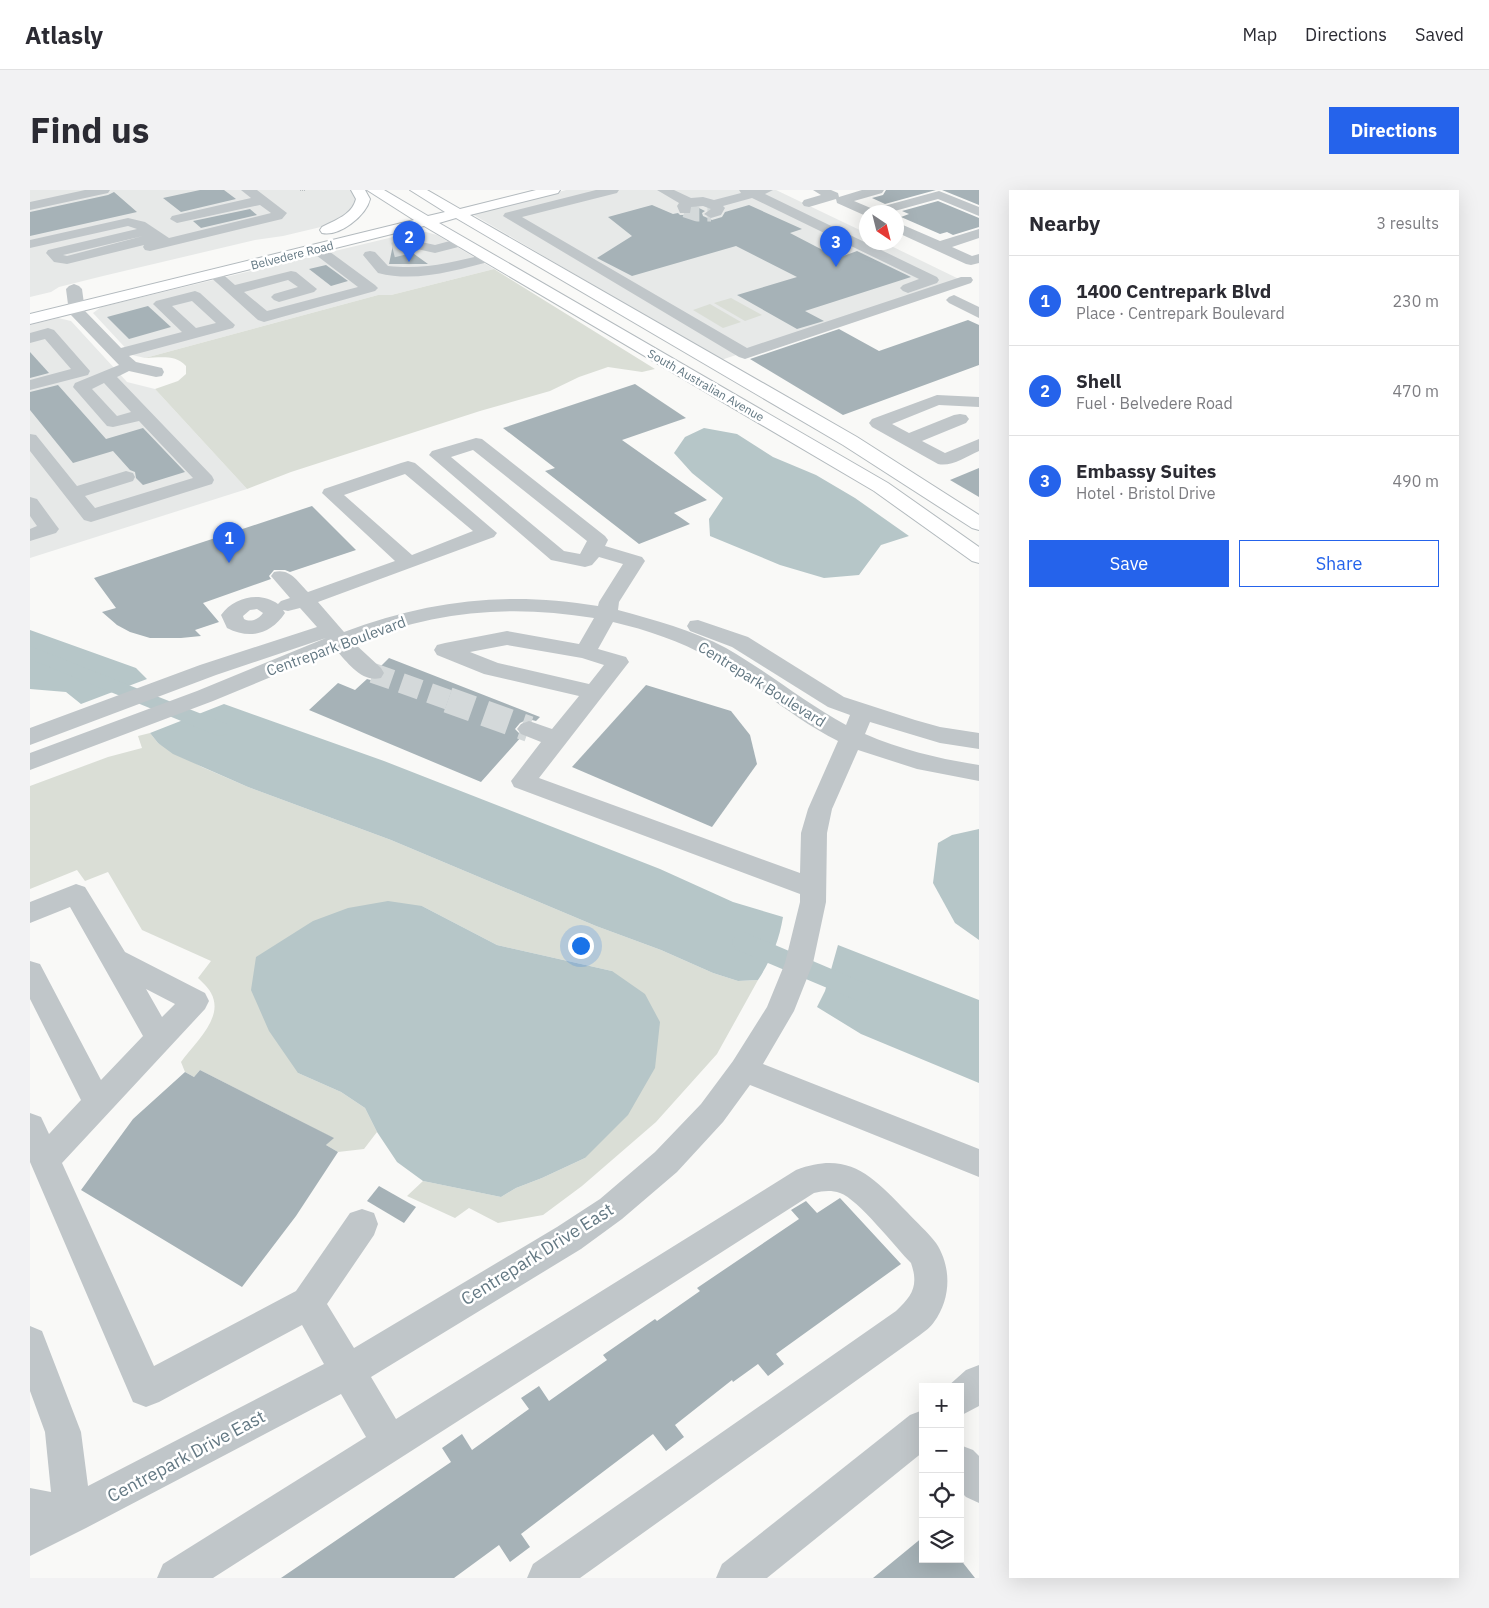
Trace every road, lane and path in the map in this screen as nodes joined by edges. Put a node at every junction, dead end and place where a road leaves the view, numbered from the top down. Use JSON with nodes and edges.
{"nodes":[{"id":1,"x":103,"y":190,"type":"edge"},
{"id":2,"x":248,"y":190,"type":"edge"},
{"id":3,"x":300,"y":190,"type":"edge"},
{"id":4,"x":306,"y":190,"type":"edge"},
{"id":5,"x":358,"y":190,"type":"edge"},
{"id":6,"x":374,"y":190,"type":"edge"},
{"id":7,"x":417,"y":190,"type":"edge"},
{"id":8,"x":553,"y":190,"type":"edge"},
{"id":9,"x":612,"y":190,"type":"edge"},
{"id":10,"x":664,"y":190,"type":"edge"},
{"id":11,"x":820,"y":190,"type":"edge"},
{"id":12,"x":855,"y":190,"type":"edge"},
{"id":13,"x":876,"y":190,"type":"edge"},
{"id":14,"x":756,"y":191,"type":"edge"},
{"id":15,"x":832,"y":196,"type":"junction"},
{"id":16,"x":462,"y":197,"type":"dead end"},
{"id":17,"x":795,"y":197,"type":"dead end"},
{"id":18,"x":262,"y":200,"type":"junction"},
{"id":19,"x":439,"y":203,"type":"junction"},
{"id":20,"x":809,"y":203,"type":"junction"},
{"id":21,"x":240,"y":205,"type":"junction"},
{"id":22,"x":903,"y":205,"type":"edge"},
{"id":23,"x":30,"y":206,"type":"edge"},
{"id":24,"x":859,"y":208,"type":"edge"},
{"id":25,"x":222,"y":209,"type":"junction"},
{"id":26,"x":408,"y":210,"type":"junction"},
{"id":27,"x":825,"y":211,"type":"dead end"},
{"id":28,"x":979,"y":212,"type":"edge"},
{"id":29,"x":202,"y":214,"type":"junction"},
{"id":30,"x":458,"y":214,"type":"junction"},
{"id":31,"x":384,"y":216,"type":"dead end"},
{"id":32,"x":261,"y":220,"type":"junction"},
{"id":33,"x":365,"y":221,"type":"dead end"},
{"id":34,"x":427,"y":221,"type":"junction"},
{"id":35,"x":848,"y":222,"type":"dead end"},
{"id":36,"x":243,"y":225,"type":"junction"},
{"id":37,"x":825,"y":228,"type":"junction"},
{"id":38,"x":223,"y":230,"type":"junction"},
{"id":39,"x":328,"y":230,"type":"junction"},
{"id":40,"x":148,"y":231,"type":"junction"},
{"id":41,"x":904,"y":232,"type":"edge"},
{"id":42,"x":809,"y":233,"type":"dead end"},
{"id":43,"x":979,"y":233,"type":"edge"},
{"id":44,"x":310,"y":234,"type":"dead end"},
{"id":45,"x":197,"y":236,"type":"junction"},
{"id":46,"x":348,"y":241,"type":"junction"},
{"id":47,"x":461,"y":242,"type":"junction"},
{"id":48,"x":166,"y":243,"type":"junction"},
{"id":49,"x":30,"y":245,"type":"edge"},
{"id":50,"x":859,"y":246,"type":"edge"},
{"id":51,"x":939,"y":246,"type":"junction"},
{"id":52,"x":405,"y":248,"type":"tunnel mouth"},
{"id":53,"x":317,"y":249,"type":"junction"},
{"id":54,"x":868,"y":250,"type":"edge"},
{"id":55,"x":386,"y":252,"type":"tunnel mouth"},
{"id":56,"x":370,"y":255,"type":"junction"},
{"id":57,"x":488,"y":258,"type":"junction"},
{"id":58,"x":330,"y":259,"type":"junction"},
{"id":59,"x":975,"y":259,"type":"edge"},
{"id":60,"x":214,"y":274,"type":"junction"},
{"id":61,"x":291,"y":275,"type":"junction"},
{"id":62,"x":57,"y":280,"type":"junction"},
{"id":63,"x":975,"y":285,"type":"edge"},
{"id":64,"x":94,"y":287,"type":"dead end"},
{"id":65,"x":74,"y":290,"type":"junction"},
{"id":66,"x":232,"y":290,"type":"junction"},
{"id":67,"x":146,"y":291,"type":"junction"},
{"id":68,"x":890,"y":300,"type":"junction"},
{"id":69,"x":954,"y":300,"type":"junction"},
{"id":70,"x":161,"y":304,"type":"junction"},
{"id":71,"x":250,"y":304,"type":"junction"},
{"id":72,"x":937,"y":306,"type":"dead end"},
{"id":73,"x":77,"y":308,"type":"junction"},
{"id":74,"x":979,"y":312,"type":"edge"},
{"id":75,"x":30,"y":319,"type":"edge"},
{"id":76,"x":846,"y":320,"type":"junction"},
{"id":77,"x":867,"y":330,"type":"dead end"},
{"id":78,"x":193,"y":334,"type":"junction"},
{"id":79,"x":30,"y":338,"type":"edge"},
{"id":80,"x":732,"y":346,"type":"junction"},
{"id":81,"x":86,"y":347,"type":"junction"},
{"id":82,"x":124,"y":360,"type":"junction"},
{"id":83,"x":156,"y":372,"type":"dead end"},
{"id":84,"x":107,"y":376,"type":"junction"},
{"id":85,"x":30,"y":385,"type":"edge"},
{"id":86,"x":979,"y":402,"type":"edge"},
{"id":87,"x":143,"y":414,"type":"junction"},
{"id":88,"x":960,"y":419,"type":"dead end"},
{"id":89,"x":30,"y":439,"type":"edge"},
{"id":90,"x":908,"y":440,"type":"junction"},
{"id":91,"x":979,"y":444,"type":"edge"},
{"id":92,"x":126,"y":477,"type":"dead end"},
{"id":93,"x":73,"y":494,"type":"junction"},
{"id":94,"x":30,"y":503,"type":"edge"},
{"id":95,"x":979,"y":524,"type":"edge"},
{"id":96,"x":30,"y":535,"type":"edge"},
{"id":97,"x":594,"y":549,"type":"junction"},
{"id":98,"x":979,"y":557,"type":"edge"},
{"id":99,"x":409,"y":564,"type":"junction"},
{"id":100,"x":281,"y":576,"type":"dead end"},
{"id":101,"x":304,"y":600,"type":"junction"},
{"id":102,"x":608,"y":608,"type":"junction"},
{"id":103,"x":272,"y":610,"type":"dead end"},
{"id":104,"x":335,"y":635,"type":"junction"},
{"id":105,"x":585,"y":652,"type":"junction"},
{"id":106,"x":373,"y":673,"type":"tunnel mouth"},
{"id":107,"x":594,"y":692,"type":"junction"},
{"id":108,"x":862,"y":712,"type":"junction"},
{"id":109,"x":529,"y":729,"type":"tunnel mouth"},
{"id":110,"x":30,"y":736,"type":"edge"},
{"id":111,"x":851,"y":738,"type":"junction"},
{"id":112,"x":558,"y":739,"type":"junction"},
{"id":113,"x":979,"y":741,"type":"edge"},
{"id":114,"x":30,"y":762,"type":"edge"},
{"id":115,"x":979,"y":773,"type":"edge"},
{"id":116,"x":813,"y":895,"type":"junction"},
{"id":117,"x":30,"y":913,"type":"edge"},
{"id":118,"x":115,"y":960,"type":"junction"},
{"id":119,"x":32,"y":979,"type":"edge"},
{"id":120,"x":159,"y":1038,"type":"junction"},
{"id":121,"x":744,"y":1070,"type":"junction"},
{"id":122,"x":98,"y":1103,"type":"junction"},
{"id":123,"x":30,"y":1126,"type":"edge"},
{"id":124,"x":45,"y":1159,"type":"junction"},
{"id":125,"x":979,"y":1163,"type":"edge"},
{"id":126,"x":362,"y":1224,"type":"dead end"},
{"id":127,"x":308,"y":1303,"type":"junction"},
{"id":128,"x":30,"y":1343,"type":"edge"},
{"id":129,"x":348,"y":1371,"type":"junction"},
{"id":130,"x":979,"y":1383,"type":"edge"},
{"id":131,"x":964,"y":1395,"type":"edge"},
{"id":132,"x":919,"y":1431,"type":"edge"},
{"id":133,"x":390,"y":1443,"type":"junction"},
{"id":134,"x":964,"y":1467,"type":"edge"},
{"id":135,"x":979,"y":1484,"type":"edge"},
{"id":136,"x":30,"y":1507,"type":"edge"},
{"id":137,"x":73,"y":1515,"type":"junction"},
{"id":138,"x":30,"y":1537,"type":"edge"},
{"id":139,"x":177,"y":1578,"type":"edge"},
{"id":140,"x":547,"y":1578,"type":"edge"},
{"id":141,"x":736,"y":1578,"type":"edge"}],
"edges":[{"from":1,"to":23,"type":"street"},
{"from":2,"to":18,"type":"street"},
{"from":3,"to":4,"type":"path"},
{"from":5,"to":39,"type":"main road"},
{"from":6,"to":26,"type":"main road","name":"South Australian Avenue"},
{"from":7,"to":19,"type":"main road","name":"South Australian Avenue"},
{"from":8,"to":30,"type":"main road","name":"Belvedere Road"},
{"from":9,"to":80,"type":"street"},
{"from":10,"to":14,"type":"street"},
{"from":11,"to":15,"type":"street"},
{"from":12,"to":15,"type":"street"},
{"from":13,"to":24,"type":"street"},
{"from":14,"to":37,"type":"street"},
{"from":15,"to":20,"type":"street"},
{"from":16,"to":19,"type":"main road"},
{"from":17,"to":20,"type":"street"},
{"from":18,"to":21,"type":"street"},
{"from":18,"to":32,"type":"street"},
{"from":19,"to":26,"type":"main road"},
{"from":19,"to":30,"type":"main road","name":"South Australian Avenue"},
{"from":20,"to":27,"type":"street"},
{"from":21,"to":25,"type":"street"},
{"from":21,"to":32,"type":"street"},
{"from":22,"to":28,"type":"street"},
{"from":25,"to":29,"type":"street"},
{"from":25,"to":36,"type":"street"},
{"from":26,"to":31,"type":"main road"},
{"from":26,"to":34,"type":"main road","name":"South Australian Avenue"},
{"from":29,"to":38,"type":"street"},
{"from":29,"to":45,"type":"street"},
{"from":30,"to":34,"type":"main road","name":"Belvedere Road"},
{"from":30,"to":95,"type":"main road","name":"South Australian Avenue"},
{"from":32,"to":36,"type":"street"},
{"from":33,"to":39,"type":"main road","name":"Belvedere Road"},
{"from":34,"to":46,"type":"main road","name":"Belvedere Road"},
{"from":34,"to":47,"type":"main road","name":"South Australian Avenue"},
{"from":35,"to":37,"type":"street"},
{"from":36,"to":38,"type":"street"},
{"from":37,"to":42,"type":"street"},
{"from":37,"to":50,"type":"street"},
{"from":38,"to":45,"type":"street"},
{"from":39,"to":44,"type":"main road","name":"Belvedere Road"},
{"from":40,"to":40,"type":"street"},
{"from":40,"to":48,"type":"street"},
{"from":40,"to":49,"type":"street"},
{"from":41,"to":51,"type":"street"},
{"from":43,"to":51,"type":"street"},
{"from":45,"to":48,"type":"street"},
{"from":46,"to":53,"type":"main road","name":"Belvedere Road"},
{"from":46,"to":56,"type":"street"},
{"from":47,"to":52,"type":"street"},
{"from":47,"to":57,"type":"main road","name":"South Australian Avenue"},
{"from":48,"to":62,"type":"street"},
{"from":49,"to":62,"type":"street"},
{"from":51,"to":59,"type":"street"},
{"from":53,"to":58,"type":"street"},
{"from":53,"to":60,"type":"main road","name":"Belvedere Road"},
{"from":54,"to":68,"type":"street"},
{"from":55,"to":56,"type":"street"},
{"from":56,"to":57,"type":"street"},
{"from":57,"to":98,"type":"main road","name":"South Australian Avenue"},
{"from":58,"to":61,"type":"street"},
{"from":58,"to":71,"type":"street"},
{"from":59,"to":63,"type":"street"},
{"from":60,"to":66,"type":"street"},
{"from":60,"to":67,"type":"main road","name":"Belvedere Road"},
{"from":61,"to":66,"type":"street"},
{"from":61,"to":71,"type":"street"},
{"from":62,"to":65,"type":"main road"},
{"from":62,"to":65,"type":"street"},
{"from":63,"to":68,"type":"street"},
{"from":63,"to":69,"type":"street"},
{"from":64,"to":65,"type":"main road"},
{"from":65,"to":73,"type":"street"},
{"from":66,"to":71,"type":"street"},
{"from":67,"to":70,"type":"street"},
{"from":67,"to":73,"type":"main road","name":"Belvedere Road"},
{"from":68,"to":76,"type":"street"},
{"from":68,"to":80,"type":"street"},
{"from":69,"to":72,"type":"street"},
{"from":69,"to":74,"type":"street"},
{"from":70,"to":78,"type":"street"},
{"from":70,"to":78,"type":"street"},
{"from":73,"to":75,"type":"main road","name":"Belvedere Road"},
{"from":73,"to":81,"type":"street"},
{"from":76,"to":77,"type":"street"},
{"from":76,"to":80,"type":"street"},
{"from":78,"to":82,"type":"street"},
{"from":79,"to":81,"type":"street"},
{"from":81,"to":82,"type":"street"},
{"from":81,"to":85,"type":"street"},
{"from":82,"to":83,"type":"street"},
{"from":82,"to":84,"type":"street"},
{"from":84,"to":87,"type":"street"},
{"from":84,"to":87,"type":"street"},
{"from":86,"to":90,"type":"street"},
{"from":87,"to":93,"type":"street"},
{"from":88,"to":90,"type":"street"},
{"from":89,"to":93,"type":"street"},
{"from":90,"to":91,"type":"street"},
{"from":92,"to":93,"type":"street"},
{"from":94,"to":96,"type":"street"},
{"from":97,"to":97,"type":"street"},
{"from":97,"to":102,"type":"street"},
{"from":99,"to":99,"type":"street"},
{"from":99,"to":101,"type":"street"},
{"from":100,"to":101,"type":"street"},
{"from":101,"to":103,"type":"street"},
{"from":101,"to":104,"type":"street"},
{"from":102,"to":104,"type":"street","name":"Centrepark Boulevard"},
{"from":102,"to":105,"type":"street"},
{"from":102,"to":108,"type":"street","name":"Centrepark Boulevard"},
{"from":102,"to":111,"type":"street","name":"Centrepark Boulevard"},
{"from":104,"to":106,"type":"street"},
{"from":104,"to":110,"type":"street","name":"Centrepark Boulevard"},
{"from":104,"to":114,"type":"street","name":"Centrepark Boulevard"},
{"from":105,"to":107,"type":"street"},
{"from":105,"to":107,"type":"street"},
{"from":107,"to":112,"type":"street"},
{"from":108,"to":111,"type":"street","name":"Centrepark Drive East"},
{"from":108,"to":113,"type":"street","name":"Centrepark Boulevard"},
{"from":109,"to":112,"type":"street"},
{"from":111,"to":115,"type":"street","name":"Centrepark Boulevard"},
{"from":111,"to":116,"type":"street","name":"Centrepark Drive East"},
{"from":112,"to":116,"type":"street"},
{"from":116,"to":121,"type":"street","name":"Centrepark Drive East"},
{"from":117,"to":118,"type":"street"},
{"from":118,"to":120,"type":"street"},
{"from":118,"to":120,"type":"street"},
{"from":119,"to":122,"type":"street"},
{"from":120,"to":122,"type":"street"},
{"from":121,"to":125,"type":"street"},
{"from":121,"to":129,"type":"street","name":"Centrepark Drive East"},
{"from":122,"to":124,"type":"street"},
{"from":123,"to":124,"type":"street"},
{"from":124,"to":127,"type":"street"},
{"from":126,"to":127,"type":"street"},
{"from":127,"to":129,"type":"street"},
{"from":128,"to":137,"type":"street"},
{"from":129,"to":133,"type":"street"},
{"from":129,"to":137,"type":"street","name":"Centrepark Drive East"},
{"from":130,"to":131,"type":"street"},
{"from":132,"to":141,"type":"street"},
{"from":133,"to":139,"type":"street"},
{"from":133,"to":140,"type":"street"},
{"from":134,"to":135,"type":"street"},
{"from":136,"to":137,"type":"street"},
{"from":137,"to":138,"type":"street","name":"Centrepark Drive East"}]}
